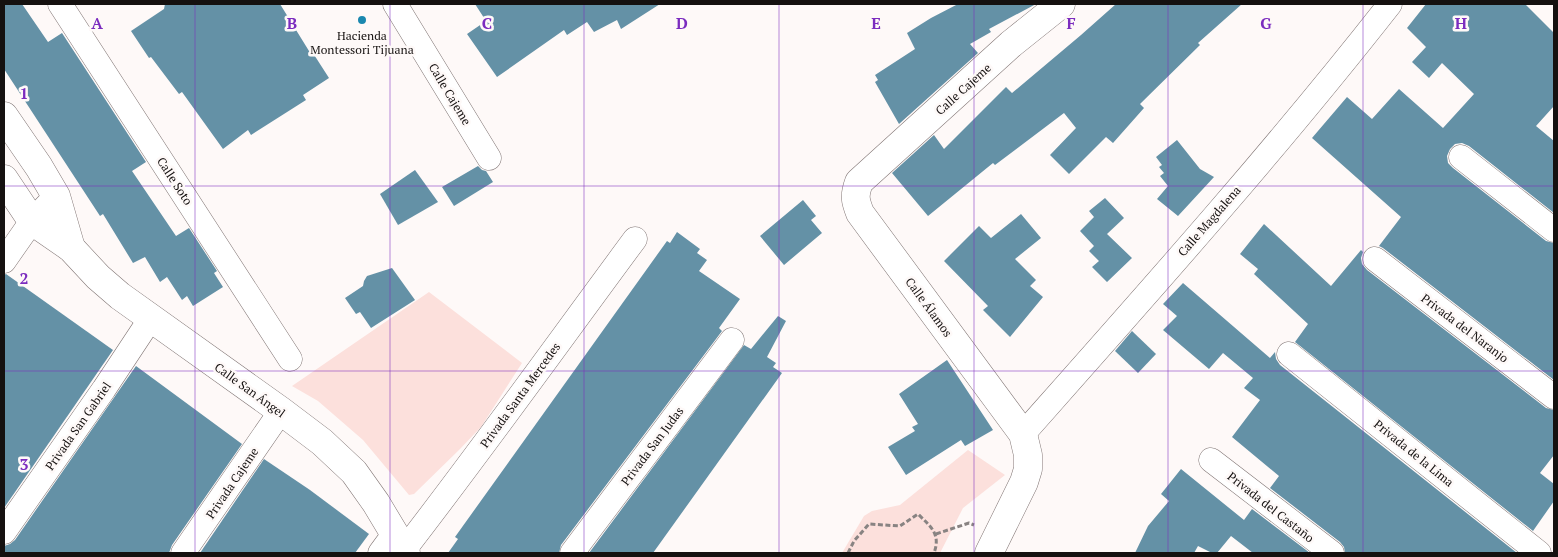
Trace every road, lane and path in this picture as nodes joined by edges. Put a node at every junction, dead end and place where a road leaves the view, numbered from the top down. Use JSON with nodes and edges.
{"nodes":[{"id":1,"x":60,"y":4,"type":"edge"},
{"id":2,"x":395,"y":4,"type":"edge"},
{"id":3,"x":1061,"y":4,"type":"edge"},
{"id":4,"x":1390,"y":4,"type":"edge"},
{"id":5,"x":4,"y":116,"type":"edge"},
{"id":6,"x":1461,"y":157,"type":"dead end"},
{"id":7,"x":488,"y":158,"type":"dead end"},
{"id":8,"x":866,"y":176,"type":"joint"},
{"id":9,"x":4,"y":179,"type":"edge"},
{"id":10,"x":56,"y":196,"type":"junction"},
{"id":11,"x":32,"y":222,"type":"junction"},
{"id":12,"x":1554,"y":230,"type":"edge"},
{"id":13,"x":635,"y":239,"type":"dead end"},
{"id":14,"x":71,"y":248,"type":"junction"},
{"id":15,"x":1375,"y":260,"type":"dead end"},
{"id":16,"x":4,"y":261,"type":"edge"},
{"id":17,"x":151,"y":318,"type":"junction"},
{"id":18,"x":732,"y":340,"type":"dead end"},
{"id":19,"x":1289,"y":354,"type":"dead end"},
{"id":20,"x":290,"y":359,"type":"dead end"},
{"id":21,"x":1554,"y":397,"type":"edge"},
{"id":22,"x":281,"y":411,"type":"junction"},
{"id":23,"x":1023,"y":434,"type":"junction"},
{"id":24,"x":1211,"y":460,"type":"dead end"},
{"id":25,"x":4,"y":532,"type":"edge"},
{"id":26,"x":936,"y":534,"type":"junction"},
{"id":27,"x":994,"y":544,"type":"edge"},
{"id":28,"x":396,"y":548,"type":"edge"},
{"id":29,"x":183,"y":553,"type":"edge"},
{"id":30,"x":572,"y":553,"type":"edge"},
{"id":31,"x":848,"y":553,"type":"edge"},
{"id":32,"x":934,"y":553,"type":"edge"},
{"id":33,"x":1332,"y":553,"type":"edge"},
{"id":34,"x":1539,"y":553,"type":"edge"}],
"edges":[{"from":1,"to":20,"type":"street","name":"Calle Soto"},
{"from":2,"to":7,"type":"street","name":"Calle Cajeme"},
{"from":3,"to":8,"type":"street","name":"Calle Cajeme"},
{"from":4,"to":23,"type":"street","name":"Calle Magdalena"},
{"from":5,"to":10,"type":"street","name":"Calle San Ángel"},
{"from":6,"to":12,"type":"street"},
{"from":8,"to":23,"type":"street","name":"Calle Álamos"},
{"from":9,"to":11,"type":"street","name":"Calle San Ángel"},
{"from":10,"to":11,"type":"street"},
{"from":10,"to":14,"type":"street","name":"Calle San Ángel"},
{"from":11,"to":14,"type":"street","name":"Calle San Ángel"},
{"from":11,"to":16,"type":"street"},
{"from":13,"to":28,"type":"street","name":"Privada Santa Mercedes"},
{"from":14,"to":17,"type":"street","name":"Calle San Ángel"},
{"from":15,"to":21,"type":"street","name":"Privada del Naranjo"},
{"from":17,"to":22,"type":"street","name":"Calle San Ángel"},
{"from":17,"to":25,"type":"street","name":"Privada San Gabriel"},
{"from":18,"to":30,"type":"street","name":"Privada San Judas"},
{"from":19,"to":34,"type":"street","name":"Privada de la Lima"},
{"from":22,"to":28,"type":"street","name":"Calle San Ángel"},
{"from":22,"to":29,"type":"street","name":"Privada Cajeme"},
{"from":23,"to":27,"type":"street"},
{"from":24,"to":33,"type":"street","name":"Privada del Castaño"},
{"from":26,"to":27,"type":"path"},
{"from":26,"to":31,"type":"path"},
{"from":26,"to":32,"type":"path"}]}
